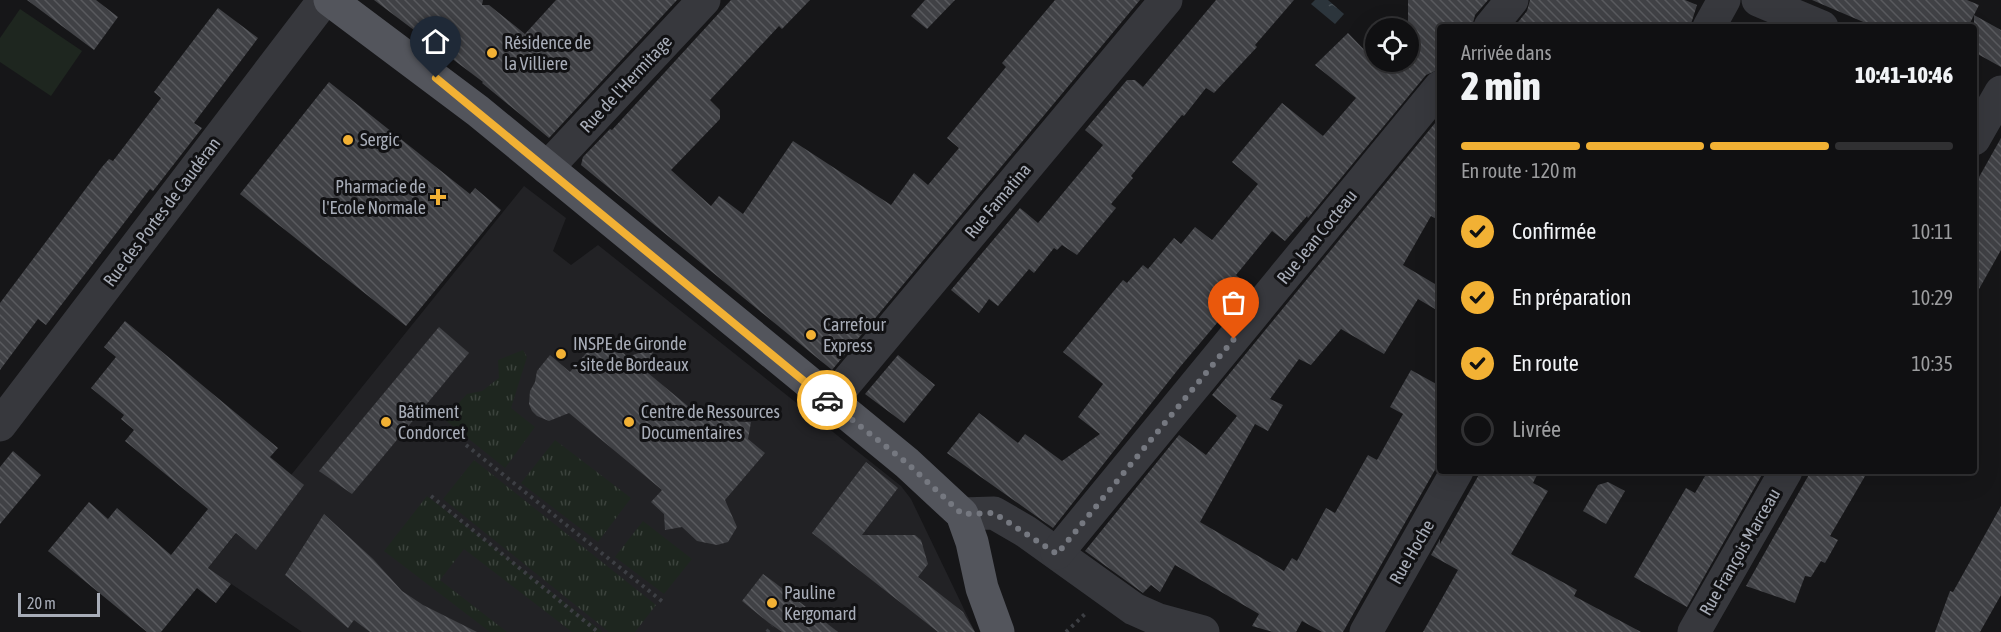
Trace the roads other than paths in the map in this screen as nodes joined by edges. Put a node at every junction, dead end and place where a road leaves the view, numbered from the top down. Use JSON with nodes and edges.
{"nodes":[{"id":1,"x":324,"y":0,"type":"edge"},
{"id":2,"x":330,"y":0,"type":"edge"},
{"id":3,"x":704,"y":0,"type":"edge"},
{"id":4,"x":1166,"y":0,"type":"edge"},
{"id":5,"x":1512,"y":0,"type":"edge"},
{"id":6,"x":1724,"y":0,"type":"edge"},
{"id":7,"x":1758,"y":0,"type":"edge"},
{"id":8,"x":1492,"y":24,"type":"edge"},
{"id":9,"x":1711,"y":24,"type":"edge"},
{"id":10,"x":1815,"y":24,"type":"edge"},
{"id":11,"x":1437,"y":91,"type":"edge"},
{"id":12,"x":1993,"y":98,"type":"edge"},
{"id":13,"x":1977,"y":133,"type":"edge"},
{"id":14,"x":547,"y":168,"type":"junction"},
{"id":15,"x":830,"y":402,"type":"junction"},
{"id":16,"x":0,"y":425,"type":"edge"},
{"id":17,"x":1455,"y":474,"type":"edge"},
{"id":18,"x":1784,"y":474,"type":"edge"},
{"id":19,"x":962,"y":514,"type":"junction"},
{"id":20,"x":1057,"y":554,"type":"junction"},
{"id":21,"x":998,"y":632,"type":"edge"},
{"id":22,"x":1203,"y":632,"type":"edge"},
{"id":23,"x":1366,"y":632,"type":"edge"},
{"id":24,"x":1694,"y":632,"type":"edge"}],
"edges":[{"from":1,"to":16,"type":"street","name":"Rue des Portes de Caudéran"},
{"from":2,"to":14,"type":"main road"},
{"from":3,"to":14,"type":"street","name":"Rue de l'Hermitage"},
{"from":4,"to":15,"type":"street","name":"Rue Famatina"},
{"from":5,"to":8,"type":"street"},
{"from":6,"to":9,"type":"street"},
{"from":7,"to":10,"type":"street"},
{"from":11,"to":20,"type":"street","name":"Rue Jean Cocteau"},
{"from":12,"to":13,"type":"street"},
{"from":14,"to":15,"type":"main road"},
{"from":15,"to":19,"type":"main road"},
{"from":17,"to":23,"type":"street","name":"Rue Hoche"},
{"from":18,"to":24,"type":"street","name":"Rue François Marceau"},
{"from":19,"to":20,"type":"street"},
{"from":19,"to":21,"type":"main road"},
{"from":20,"to":22,"type":"street"}]}
